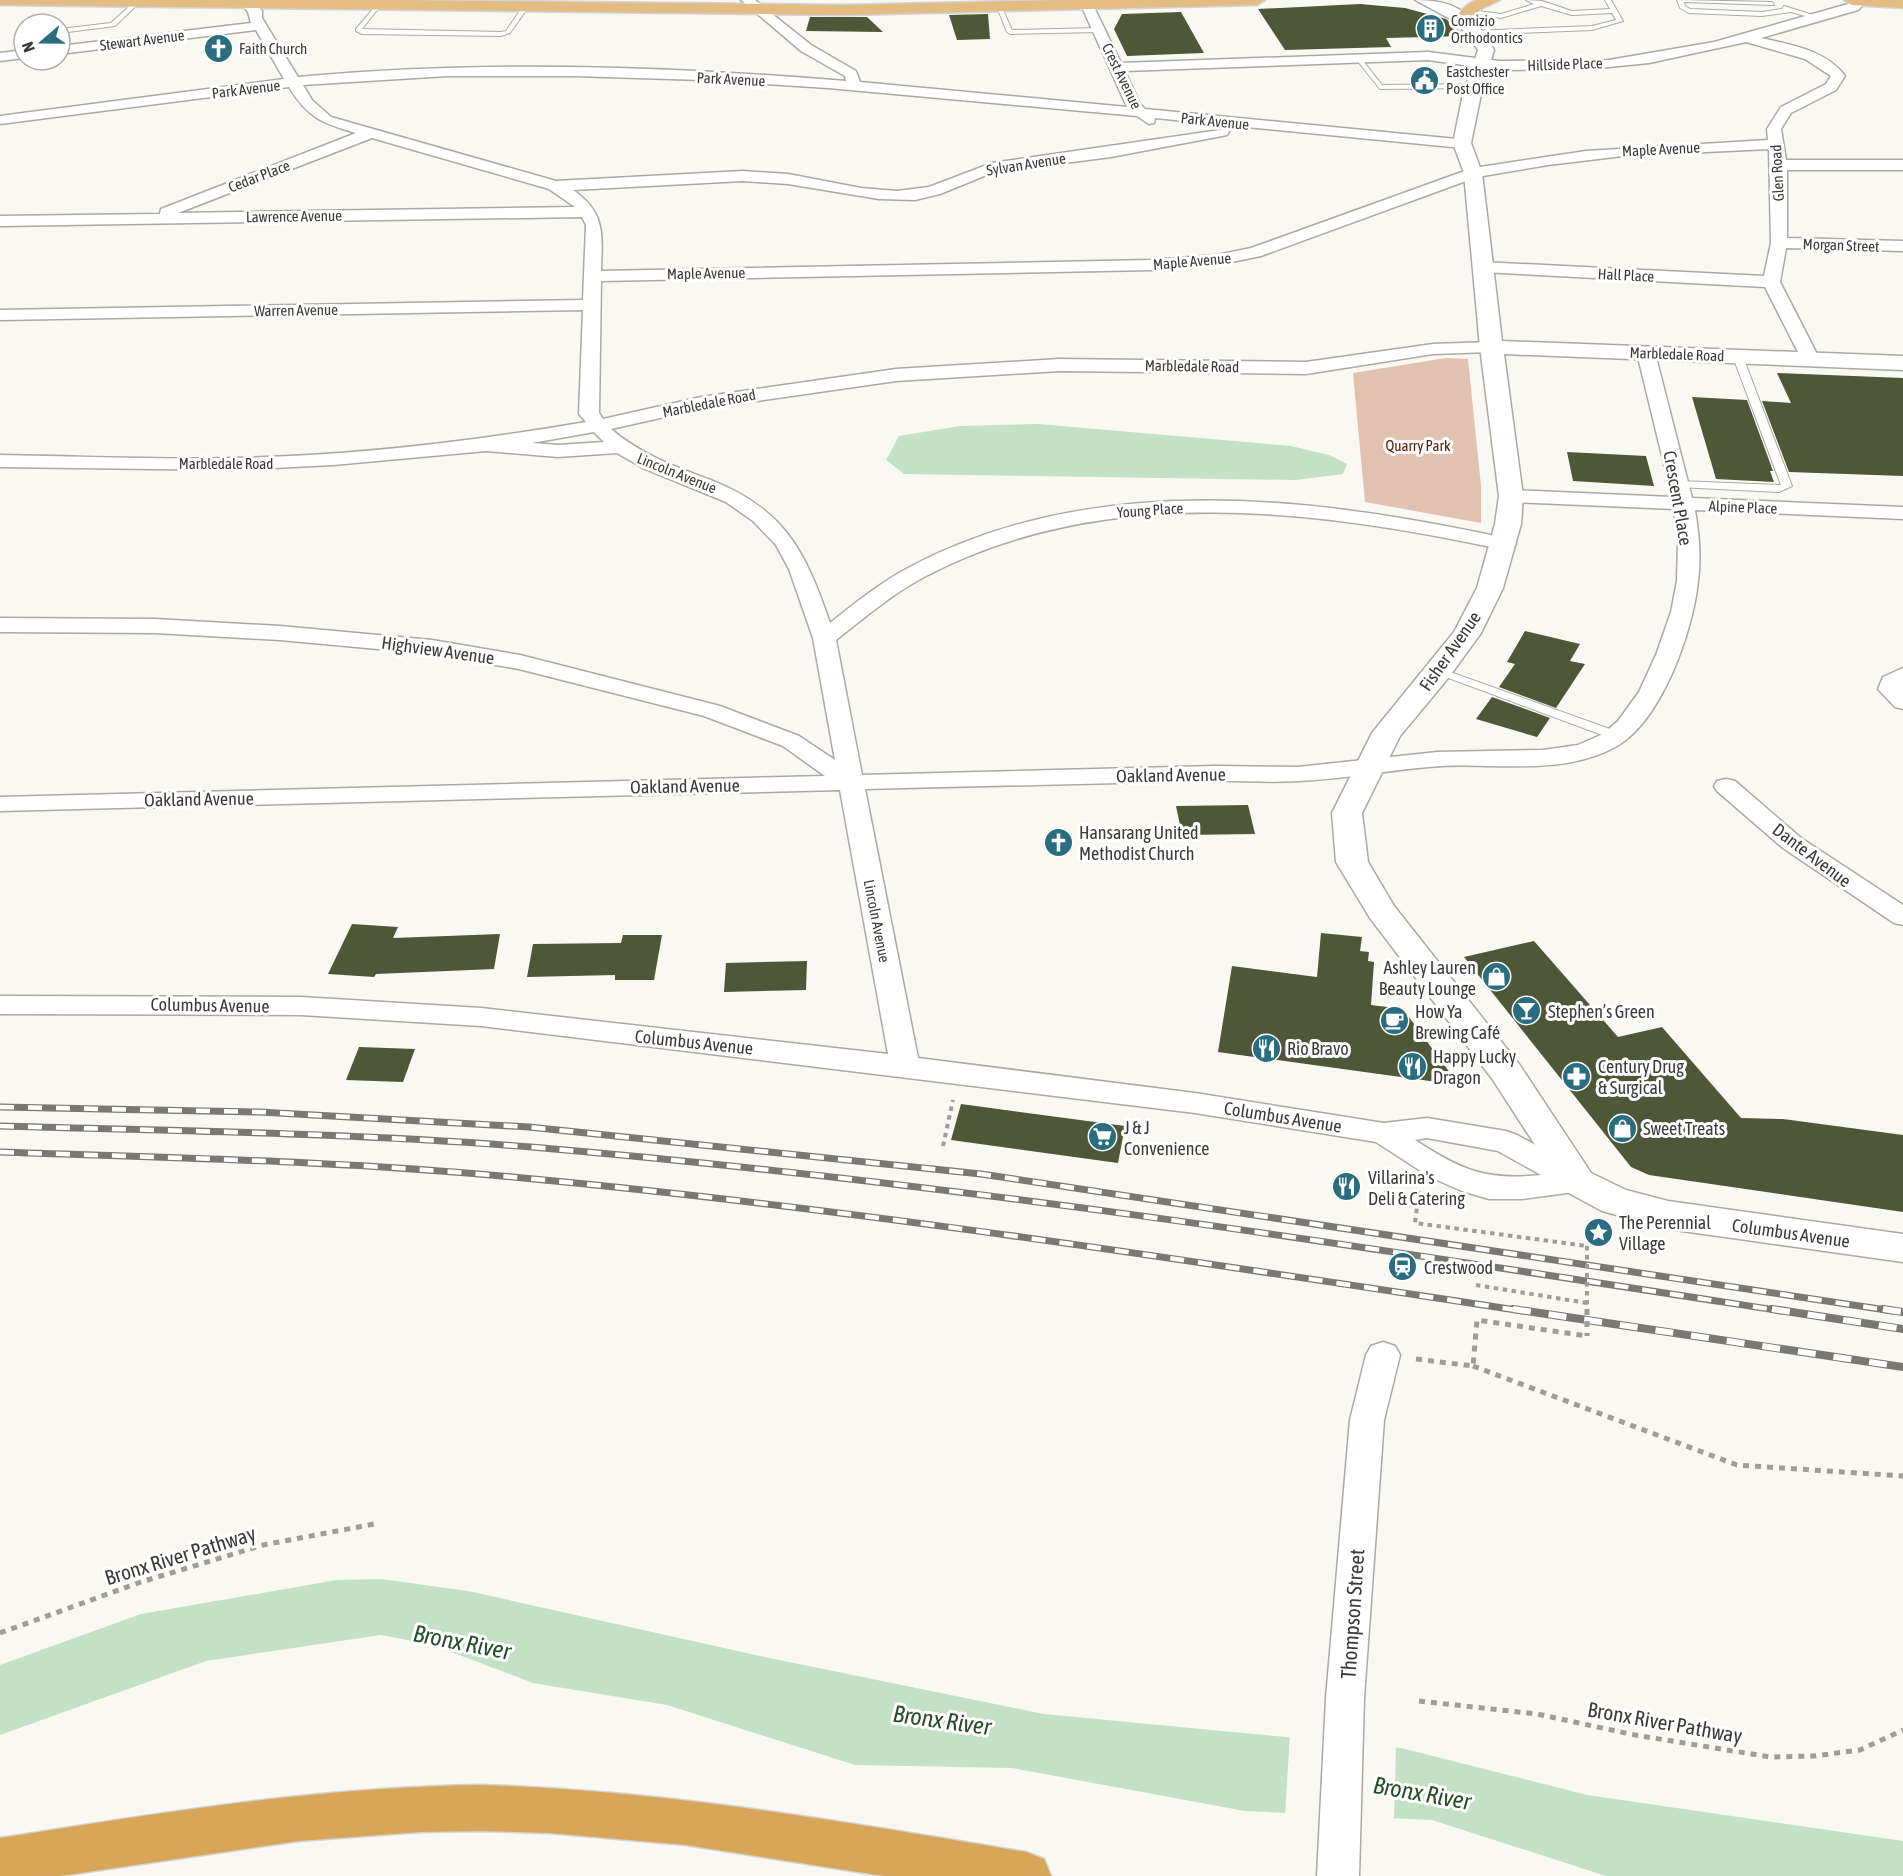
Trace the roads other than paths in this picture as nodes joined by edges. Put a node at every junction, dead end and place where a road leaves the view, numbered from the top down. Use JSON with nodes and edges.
{"nodes":[{"id":1,"x":0,"y":0,"type":"edge"},
{"id":2,"x":1257,"y":0,"type":"edge"},
{"id":3,"x":1423,"y":0,"type":"edge"},
{"id":4,"x":1492,"y":0,"type":"edge"},
{"id":5,"x":1529,"y":0,"type":"edge"},
{"id":6,"x":1552,"y":0,"type":"edge"},
{"id":7,"x":1608,"y":0,"type":"edge"},
{"id":8,"x":1852,"y":0,"type":"edge"},
{"id":9,"x":1862,"y":1,"type":"edge"},
{"id":10,"x":137,"y":2,"type":"junction"},
{"id":11,"x":245,"y":2,"type":"edge"},
{"id":12,"x":1136,"y":2,"type":"edge"},
{"id":13,"x":1771,"y":2,"type":"edge"},
{"id":14,"x":1903,"y":3,"type":"edge"},
{"id":15,"x":639,"y":4,"type":"edge"},
{"id":16,"x":752,"y":4,"type":"edge"},
{"id":17,"x":937,"y":4,"type":"edge"},
{"id":18,"x":1540,"y":4,"type":"junction"},
{"id":19,"x":378,"y":5,"type":"junction"},
{"id":20,"x":1087,"y":5,"type":"junction"},
{"id":21,"x":526,"y":6,"type":"junction"},
{"id":22,"x":999,"y":8,"type":"junction"},
{"id":23,"x":1791,"y":10,"type":"junction"},
{"id":24,"x":1614,"y":11,"type":"junction"},
{"id":25,"x":1816,"y":17,"type":"junction"},
{"id":26,"x":1468,"y":21,"type":"junction"},
{"id":27,"x":259,"y":26,"type":"junction"},
{"id":28,"x":72,"y":30,"type":"edge"},
{"id":29,"x":1099,"y":30,"type":"junction"},
{"id":30,"x":1745,"y":38,"type":"junction"},
{"id":31,"x":72,"y":49,"type":"edge"},
{"id":32,"x":1358,"y":58,"type":"junction"},
{"id":33,"x":1482,"y":62,"type":"junction"},
{"id":34,"x":1117,"y":67,"type":"junction"},
{"id":35,"x":293,"y":83,"type":"junction"},
{"id":36,"x":854,"y":85,"type":"junction"},
{"id":37,"x":1474,"y":86,"type":"junction"},
{"id":38,"x":1138,"y":113,"type":"junction"},
{"id":39,"x":0,"y":120,"type":"edge"},
{"id":40,"x":1283,"y":129,"type":"junction"},
{"id":41,"x":368,"y":134,"type":"junction"},
{"id":42,"x":1164,"y":141,"type":"junction"},
{"id":43,"x":1462,"y":143,"type":"junction"},
{"id":44,"x":1775,"y":144,"type":"junction"},
{"id":45,"x":1779,"y":165,"type":"junction"},
{"id":46,"x":1903,"y":165,"type":"edge"},
{"id":47,"x":1473,"y":173,"type":"junction"},
{"id":48,"x":630,"y":184,"type":"junction"},
{"id":49,"x":555,"y":186,"type":"junction"},
{"id":50,"x":583,"y":206,"type":"junction"},
{"id":51,"x":150,"y":218,"type":"junction"},
{"id":52,"x":0,"y":221,"type":"edge"},
{"id":53,"x":1779,"y":243,"type":"junction"},
{"id":54,"x":1903,"y":246,"type":"edge"},
{"id":55,"x":1482,"y":267,"type":"junction"},
{"id":56,"x":592,"y":276,"type":"junction"},
{"id":57,"x":1771,"y":282,"type":"junction"},
{"id":58,"x":591,"y":305,"type":"junction"},
{"id":59,"x":0,"y":315,"type":"edge"},
{"id":60,"x":1491,"y":348,"type":"junction"},
{"id":61,"x":1646,"y":353,"type":"junction"},
{"id":62,"x":1738,"y":357,"type":"junction"},
{"id":63,"x":1811,"y":360,"type":"junction"},
{"id":64,"x":1903,"y":363,"type":"edge"},
{"id":65,"x":597,"y":426,"type":"junction"},
{"id":66,"x":486,"y":445,"type":"junction"},
{"id":67,"x":620,"y":447,"type":"junction"},
{"id":68,"x":0,"y":460,"type":"edge"},
{"id":69,"x":1680,"y":494,"type":"junction"},
{"id":70,"x":1511,"y":496,"type":"junction"},
{"id":71,"x":1903,"y":513,"type":"edge"},
{"id":72,"x":1505,"y":544,"type":"junction"},
{"id":73,"x":0,"y":625,"type":"edge"},
{"id":74,"x":824,"y":638,"type":"junction"},
{"id":75,"x":1439,"y":671,"type":"junction"},
{"id":76,"x":1617,"y":736,"type":"junction"},
{"id":77,"x":1370,"y":766,"type":"junction"},
{"id":78,"x":851,"y":782,"type":"junction"},
{"id":79,"x":1726,"y":786,"type":"dead end"},
{"id":80,"x":0,"y":804,"type":"edge"},
{"id":81,"x":1903,"y":917,"type":"edge"},
{"id":82,"x":0,"y":1005,"type":"edge"},
{"id":83,"x":905,"y":1066,"type":"junction"},
{"id":84,"x":1384,"y":1133,"type":"junction"},
{"id":85,"x":1578,"y":1182,"type":"junction"},
{"id":86,"x":1903,"y":1248,"type":"edge"},
{"id":87,"x":1383,"y":1355,"type":"road end"},
{"id":88,"x":0,"y":1862,"type":"edge"},
{"id":89,"x":1026,"y":1876,"type":"edge"},
{"id":90,"x":1338,"y":1876,"type":"edge"}],
"edges":[{"from":1,"to":10,"type":"main road"},
{"from":2,"to":12,"type":"main road"},
{"from":3,"to":26,"type":"street"},
{"from":4,"to":26,"type":"main road"},
{"from":5,"to":18,"type":"lane"},
{"from":6,"to":18,"type":"lane"},
{"from":7,"to":24,"type":"lane"},
{"from":8,"to":9,"type":"main road"},
{"from":9,"to":14,"type":"main road"},
{"from":9,"to":25,"type":"street","name":"Hillside Place"},
{"from":10,"to":11,"type":"main road"},
{"from":10,"to":28,"type":"lane"},
{"from":11,"to":19,"type":"main road"},
{"from":11,"to":27,"type":"street"},
{"from":12,"to":20,"type":"main road"},
{"from":13,"to":23,"type":"lane"},
{"from":13,"to":23,"type":"lane"},
{"from":15,"to":16,"type":"main road"},
{"from":15,"to":21,"type":"main road"},
{"from":16,"to":17,"type":"main road"},
{"from":16,"to":36,"type":"street"},
{"from":17,"to":22,"type":"main road"},
{"from":18,"to":24,"type":"lane"},
{"from":18,"to":26,"type":"lane"},
{"from":19,"to":21,"type":"main road"},
{"from":19,"to":21,"type":"lane"},
{"from":20,"to":22,"type":"main road"},
{"from":20,"to":29,"type":"street","name":"Crest Avenue"},
{"from":22,"to":29,"type":"lane"},
{"from":23,"to":25,"type":"lane"},
{"from":24,"to":26,"type":"lane"},
{"from":25,"to":30,"type":"street","name":"Hillside Place"},
{"from":26,"to":33,"type":"street"},
{"from":27,"to":31,"type":"street","name":"Stewart Avenue"},
{"from":27,"to":35,"type":"street"},
{"from":29,"to":34,"type":"street","name":"Crest Avenue"},
{"from":30,"to":33,"type":"street","name":"Hillside Place"},
{"from":30,"to":44,"type":"street","name":"Glen Road"},
{"from":32,"to":33,"type":"street","name":"Hillside Place"},
{"from":32,"to":34,"type":"street","name":"Hillside Place"},
{"from":32,"to":37,"type":"lane"},
{"from":33,"to":37,"type":"street"},
{"from":34,"to":38,"type":"street","name":"Crest Avenue"},
{"from":35,"to":36,"type":"street","name":"Park Avenue"},
{"from":35,"to":39,"type":"street","name":"Park Avenue"},
{"from":35,"to":41,"type":"street"},
{"from":36,"to":38,"type":"street","name":"Park Avenue"},
{"from":37,"to":43,"type":"street"},
{"from":38,"to":40,"type":"street","name":"Park Avenue"},
{"from":38,"to":42,"type":"street","name":"Crest Avenue"},
{"from":40,"to":42,"type":"street","name":"Sylvan Avenue"},
{"from":40,"to":43,"type":"street","name":"Park Avenue"},
{"from":41,"to":49,"type":"street"},
{"from":41,"to":51,"type":"street","name":"Cedar Place"},
{"from":42,"to":48,"type":"street","name":"Sylvan Avenue"},
{"from":43,"to":47,"type":"street","name":"Fisher Avenue"},
{"from":44,"to":45,"type":"street","name":"Glen Road"},
{"from":44,"to":47,"type":"street","name":"Maple Avenue"},
{"from":45,"to":46,"type":"street"},
{"from":45,"to":53,"type":"street","name":"Glen Road"},
{"from":47,"to":55,"type":"street","name":"Fisher Avenue"},
{"from":47,"to":56,"type":"street","name":"Maple Avenue"},
{"from":48,"to":49,"type":"street","name":"Sylvan Avenue"},
{"from":48,"to":50,"type":"street","name":"Sylvan Avenue"},
{"from":49,"to":50,"type":"street"},
{"from":50,"to":51,"type":"street","name":"Lawrence Avenue"},
{"from":50,"to":56,"type":"street"},
{"from":51,"to":52,"type":"street","name":"Lawrence Avenue"},
{"from":53,"to":54,"type":"street","name":"Morgan Street"},
{"from":53,"to":57,"type":"street","name":"Glen Road"},
{"from":55,"to":57,"type":"street","name":"Hall Place"},
{"from":55,"to":60,"type":"street","name":"Fisher Avenue"},
{"from":56,"to":58,"type":"street"},
{"from":57,"to":63,"type":"street"},
{"from":58,"to":59,"type":"street","name":"Warren Avenue"},
{"from":58,"to":65,"type":"street"},
{"from":60,"to":61,"type":"street","name":"Marbledale Road"},
{"from":60,"to":65,"type":"street","name":"Marbledale Road"},
{"from":60,"to":70,"type":"street","name":"Fisher Avenue"},
{"from":61,"to":62,"type":"street","name":"Marbledale Road"},
{"from":61,"to":69,"type":"street","name":"Crescent Place"},
{"from":62,"to":63,"type":"street","name":"Marbledale Road"},
{"from":62,"to":69,"type":"lane"},
{"from":63,"to":64,"type":"street","name":"Marbledale Road"},
{"from":65,"to":66,"type":"street","name":"Marbledale Road"},
{"from":65,"to":67,"type":"street","name":"Lincoln Avenue"},
{"from":66,"to":67,"type":"street","name":"Marbledale Road"},
{"from":66,"to":68,"type":"street","name":"Marbledale Road"},
{"from":67,"to":74,"type":"street","name":"Lincoln Avenue"},
{"from":69,"to":70,"type":"street","name":"Alpine Place"},
{"from":69,"to":71,"type":"street","name":"Alpine Place"},
{"from":69,"to":76,"type":"street","name":"Crescent Place"},
{"from":70,"to":72,"type":"street","name":"Fisher Avenue"},
{"from":72,"to":74,"type":"street","name":"Young Place"},
{"from":72,"to":75,"type":"street","name":"Fisher Avenue"},
{"from":73,"to":78,"type":"street","name":"Highview Avenue"},
{"from":74,"to":78,"type":"street","name":"Lincoln Avenue"},
{"from":75,"to":76,"type":"lane"},
{"from":75,"to":77,"type":"street","name":"Fisher Avenue"},
{"from":76,"to":77,"type":"street","name":"Crescent Place"},
{"from":77,"to":78,"type":"street","name":"Oakland Avenue"},
{"from":77,"to":85,"type":"street","name":"Fisher Avenue"},
{"from":78,"to":80,"type":"street","name":"Oakland Avenue"},
{"from":78,"to":83,"type":"street","name":"Lincoln Avenue"},
{"from":79,"to":81,"type":"street","name":"Dante Avenue"},
{"from":82,"to":83,"type":"street","name":"Columbus Avenue"},
{"from":83,"to":84,"type":"street","name":"Columbus Avenue"},
{"from":84,"to":85,"type":"street","name":"Columbus Avenue"},
{"from":84,"to":85,"type":"street","name":"Columbus Avenue"},
{"from":85,"to":86,"type":"street","name":"Columbus Avenue"},
{"from":87,"to":90,"type":"street","name":"Thompson Street"},
{"from":88,"to":89,"type":"highway"}]}
